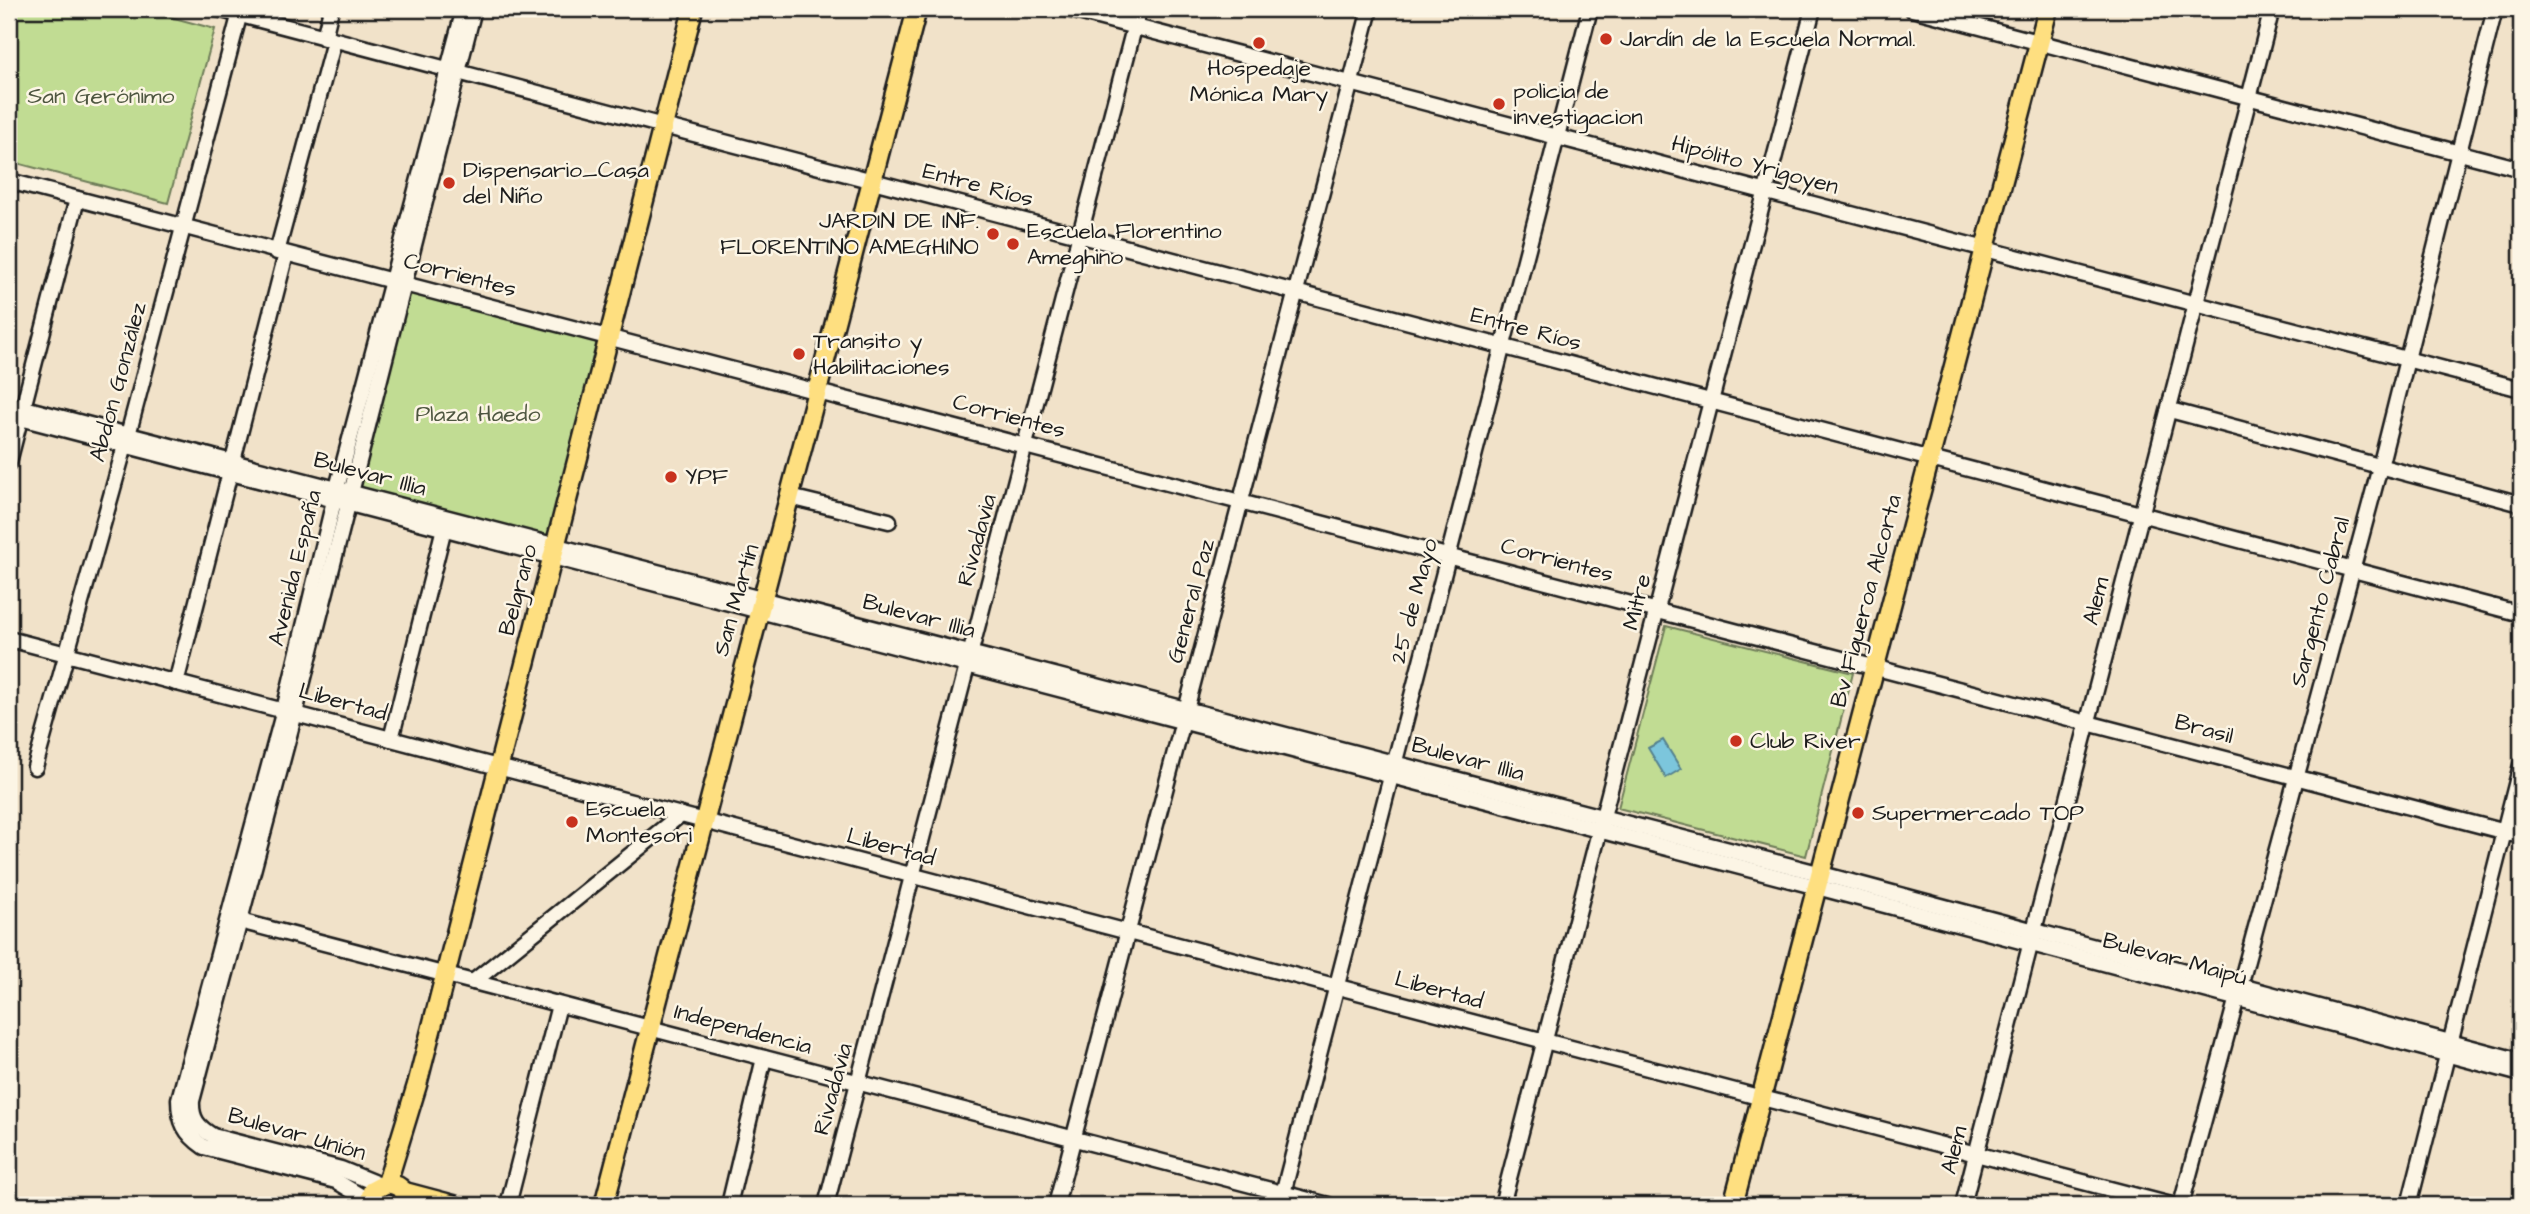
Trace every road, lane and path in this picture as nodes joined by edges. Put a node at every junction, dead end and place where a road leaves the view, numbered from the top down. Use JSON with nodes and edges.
{"nodes":[{"id":1,"x":218,"y":9,"type":"edge"},
{"id":2,"x":331,"y":9,"type":"edge"},
{"id":3,"x":464,"y":9,"type":"edge"},
{"id":4,"x":474,"y":9,"type":"edge"},
{"id":5,"x":693,"y":9,"type":"edge"},
{"id":6,"x":917,"y":9,"type":"edge"},
{"id":7,"x":1067,"y":9,"type":"edge"},
{"id":8,"x":1139,"y":9,"type":"edge"},
{"id":9,"x":1370,"y":9,"type":"edge"},
{"id":10,"x":1590,"y":9,"type":"edge"},
{"id":11,"x":1813,"y":9,"type":"edge"},
{"id":12,"x":1912,"y":9,"type":"edge"},
{"id":13,"x":2048,"y":9,"type":"edge"},
{"id":14,"x":2272,"y":9,"type":"edge"},
{"id":15,"x":2495,"y":9,"type":"edge"},
{"id":16,"x":240,"y":12,"type":"edge"},
{"id":17,"x":1135,"y":26,"type":"junction"},
{"id":18,"x":329,"y":39,"type":"junction"},
{"id":19,"x":2039,"y":42,"type":"junction"},
{"id":20,"x":454,"y":71,"type":"junction"},
{"id":21,"x":1351,"y":83,"type":"junction"},
{"id":22,"x":2249,"y":98,"type":"junction"},
{"id":23,"x":663,"y":125,"type":"junction"},
{"id":24,"x":1558,"y":137,"type":"junction"},
{"id":25,"x":2457,"y":152,"type":"junction"},
{"id":26,"x":2521,"y":169,"type":"edge"},
{"id":27,"x":9,"y":181,"type":"edge"},
{"id":28,"x":873,"y":181,"type":"junction"},
{"id":29,"x":1766,"y":192,"type":"junction"},
{"id":30,"x":78,"y":199,"type":"junction"},
{"id":31,"x":183,"y":227,"type":"junction"},
{"id":32,"x":1080,"y":235,"type":"junction"},
{"id":33,"x":1984,"y":249,"type":"junction"},
{"id":34,"x":281,"y":253,"type":"junction"},
{"id":35,"x":399,"y":282,"type":"junction"},
{"id":36,"x":1296,"y":292,"type":"junction"},
{"id":37,"x":2196,"y":304,"type":"junction"},
{"id":38,"x":610,"y":339,"type":"junction"},
{"id":39,"x":1504,"y":346,"type":"junction"},
{"id":40,"x":2406,"y":359,"type":"junction"},
{"id":41,"x":2521,"y":389,"type":"edge"},
{"id":42,"x":817,"y":390,"type":"junction"},
{"id":43,"x":1712,"y":401,"type":"junction"},
{"id":44,"x":2170,"y":410,"type":"junction"},
{"id":45,"x":15,"y":411,"type":"edge"},
{"id":46,"x":127,"y":440,"type":"junction"},
{"id":47,"x":1026,"y":444,"type":"junction"},
{"id":48,"x":1929,"y":458,"type":"junction"},
{"id":49,"x":9,"y":462,"type":"edge"},
{"id":50,"x":2380,"y":467,"type":"junction"},
{"id":51,"x":232,"y":468,"type":"junction"},
{"id":52,"x":342,"y":495,"type":"junction"},
{"id":53,"x":790,"y":497,"type":"junction"},
{"id":54,"x":1241,"y":501,"type":"junction"},
{"id":55,"x":2521,"y":504,"type":"edge"},
{"id":56,"x":2142,"y":514,"type":"junction"},
{"id":57,"x":889,"y":521,"type":"dead end"},
{"id":58,"x":444,"y":528,"type":"junction"},
{"id":59,"x":553,"y":551,"type":"junction"},
{"id":60,"x":1449,"y":555,"type":"junction"},
{"id":61,"x":2352,"y":570,"type":"junction"},
{"id":62,"x":761,"y":605,"type":"junction"},
{"id":63,"x":1658,"y":610,"type":"junction"},
{"id":64,"x":2521,"y":614,"type":"edge"},
{"id":65,"x":9,"y":639,"type":"edge"},
{"id":66,"x":67,"y":654,"type":"junction"},
{"id":67,"x":969,"y":659,"type":"junction"},
{"id":68,"x":1875,"y":666,"type":"junction"},
{"id":69,"x":176,"y":683,"type":"junction"},
{"id":70,"x":289,"y":711,"type":"junction"},
{"id":71,"x":1185,"y":715,"type":"junction"},
{"id":72,"x":2088,"y":722,"type":"junction"},
{"id":73,"x":391,"y":739,"type":"junction"},
{"id":74,"x":2521,"y":765,"type":"edge"},
{"id":75,"x":35,"y":766,"type":"dead end"},
{"id":76,"x":498,"y":767,"type":"junction"},
{"id":77,"x":1393,"y":770,"type":"junction"},
{"id":78,"x":2298,"y":777,"type":"junction"},
{"id":79,"x":680,"y":815,"type":"junction"},
{"id":80,"x":703,"y":821,"type":"junction"},
{"id":81,"x":1603,"y":824,"type":"junction"},
{"id":82,"x":2504,"y":831,"type":"junction"},
{"id":83,"x":2521,"y":836,"type":"edge"},
{"id":84,"x":912,"y":876,"type":"junction"},
{"id":85,"x":1817,"y":880,"type":"junction"},
{"id":86,"x":233,"y":919,"type":"junction"},
{"id":87,"x":1128,"y":932,"type":"junction"},
{"id":88,"x":2033,"y":937,"type":"junction"},
{"id":89,"x":445,"y":975,"type":"junction"},
{"id":90,"x":473,"y":982,"type":"junction"},
{"id":91,"x":1337,"y":987,"type":"junction"},
{"id":92,"x":2239,"y":993,"type":"junction"},
{"id":93,"x":559,"y":1004,"type":"junction"},
{"id":94,"x":652,"y":1028,"type":"junction"},
{"id":95,"x":1547,"y":1042,"type":"junction"},
{"id":96,"x":2450,"y":1049,"type":"junction"},
{"id":97,"x":764,"y":1058,"type":"junction"},
{"id":98,"x":2521,"y":1061,"type":"edge"},
{"id":99,"x":2521,"y":1074,"type":"edge"},
{"id":100,"x":858,"y":1082,"type":"junction"},
{"id":101,"x":1761,"y":1098,"type":"junction"},
{"id":102,"x":195,"y":1133,"type":"junction"},
{"id":103,"x":1074,"y":1138,"type":"junction"},
{"id":104,"x":1976,"y":1154,"type":"junction"},
{"id":105,"x":383,"y":1184,"type":"junction"},
{"id":106,"x":406,"y":1198,"type":"edge"},
{"id":107,"x":1281,"y":1199,"type":"edge"},
{"id":108,"x":369,"y":1204,"type":"edge"},
{"id":109,"x":454,"y":1205,"type":"edge"},
{"id":110,"x":508,"y":1205,"type":"edge"},
{"id":111,"x":604,"y":1205,"type":"edge"},
{"id":112,"x":729,"y":1205,"type":"edge"},
{"id":113,"x":826,"y":1205,"type":"edge"},
{"id":114,"x":1056,"y":1205,"type":"edge"},
{"id":115,"x":1328,"y":1205,"type":"edge"},
{"id":116,"x":1502,"y":1205,"type":"edge"},
{"id":117,"x":1733,"y":1205,"type":"edge"},
{"id":118,"x":1963,"y":1205,"type":"edge"},
{"id":119,"x":2171,"y":1205,"type":"edge"},
{"id":120,"x":2181,"y":1205,"type":"edge"},
{"id":121,"x":2409,"y":1205,"type":"edge"}],
"edges":[{"from":1,"to":16,"type":"street","name":"Entre Ríos"},
{"from":2,"to":18,"type":"street"},
{"from":3,"to":20,"type":"street","name":"Avenida España"},
{"from":4,"to":20,"type":"street","name":"Avenida España"},
{"from":5,"to":23,"type":"main road","name":"Belgrano"},
{"from":6,"to":28,"type":"main road","name":"San Martín"},
{"from":7,"to":17,"type":"street","name":"Hipólito Yrigoyen"},
{"from":8,"to":17,"type":"street","name":"Rivadavia"},
{"from":9,"to":21,"type":"street","name":"General Paz"},
{"from":10,"to":24,"type":"street","name":"25 de Mayo"},
{"from":11,"to":29,"type":"street","name":"Mitre"},
{"from":12,"to":19,"type":"street"},
{"from":13,"to":19,"type":"main road","name":"Bv Figueroa Alcorta"},
{"from":14,"to":22,"type":"street","name":"Alem"},
{"from":15,"to":25,"type":"street","name":"Sargento Cabral"},
{"from":16,"to":18,"type":"street","name":"Entre Ríos"},
{"from":16,"to":31,"type":"street","name":"Abdon González"},
{"from":17,"to":21,"type":"street","name":"Hipólito Yrigoyen"},
{"from":17,"to":32,"type":"street","name":"Rivadavia"},
{"from":18,"to":20,"type":"street","name":"Entre Ríos"},
{"from":18,"to":34,"type":"street"},
{"from":19,"to":22,"type":"street"},
{"from":19,"to":33,"type":"main road","name":"Bv Figueroa Alcorta"},
{"from":20,"to":23,"type":"street","name":"Entre Ríos"},
{"from":20,"to":35,"type":"street","name":"Avenida España"},
{"from":21,"to":24,"type":"street","name":"Hipólito Yrigoyen"},
{"from":21,"to":36,"type":"street","name":"General Paz"},
{"from":22,"to":25,"type":"street"},
{"from":22,"to":37,"type":"street","name":"Alem"},
{"from":23,"to":28,"type":"street","name":"Entre Ríos"},
{"from":23,"to":38,"type":"main road","name":"Belgrano"},
{"from":24,"to":29,"type":"street","name":"Hipólito Yrigoyen"},
{"from":24,"to":39,"type":"street","name":"25 de Mayo"},
{"from":25,"to":26,"type":"street"},
{"from":25,"to":40,"type":"street","name":"Sargento Cabral"},
{"from":27,"to":30,"type":"street","name":"Corrientes"},
{"from":28,"to":32,"type":"street","name":"Entre Ríos"},
{"from":28,"to":42,"type":"main road","name":"San Martín"},
{"from":29,"to":33,"type":"street","name":"Hipólito Yrigoyen"},
{"from":29,"to":43,"type":"street","name":"Mitre"},
{"from":30,"to":31,"type":"street","name":"Corrientes"},
{"from":30,"to":45,"type":"street"},
{"from":31,"to":34,"type":"street","name":"Corrientes"},
{"from":31,"to":46,"type":"street","name":"Abdon González"},
{"from":32,"to":36,"type":"street","name":"Entre Ríos"},
{"from":32,"to":47,"type":"street","name":"Rivadavia"},
{"from":33,"to":37,"type":"street","name":"Hipólito Yrigoyen"},
{"from":33,"to":48,"type":"main road","name":"Bv Figueroa Alcorta"},
{"from":34,"to":35,"type":"street","name":"Corrientes"},
{"from":34,"to":51,"type":"street"},
{"from":35,"to":38,"type":"street","name":"Corrientes"},
{"from":35,"to":52,"type":"street","name":"Avenida España"},
{"from":36,"to":39,"type":"street","name":"Entre Ríos"},
{"from":36,"to":54,"type":"street","name":"General Paz"},
{"from":37,"to":40,"type":"street","name":"Hipólito Yrigoyen"},
{"from":37,"to":44,"type":"street","name":"Alem"},
{"from":38,"to":42,"type":"street","name":"Corrientes"},
{"from":38,"to":59,"type":"main road","name":"Belgrano"},
{"from":39,"to":43,"type":"street","name":"Entre Ríos"},
{"from":39,"to":60,"type":"street","name":"25 de Mayo"},
{"from":40,"to":41,"type":"street","name":"Hipólito Yrigoyen"},
{"from":40,"to":50,"type":"street","name":"Sargento Cabral"},
{"from":42,"to":47,"type":"street","name":"Corrientes"},
{"from":42,"to":53,"type":"main road","name":"San Martín"},
{"from":43,"to":48,"type":"street","name":"Entre Ríos"},
{"from":43,"to":63,"type":"street","name":"Mitre"},
{"from":44,"to":50,"type":"street"},
{"from":44,"to":56,"type":"street","name":"Alem"},
{"from":45,"to":46,"type":"street","name":"Bulevar Illia"},
{"from":45,"to":49,"type":"street"},
{"from":46,"to":51,"type":"street","name":"Bulevar Illia"},
{"from":46,"to":66,"type":"street","name":"Abdon González"},
{"from":47,"to":54,"type":"street","name":"Corrientes"},
{"from":47,"to":67,"type":"street","name":"Rivadavia"},
{"from":48,"to":56,"type":"street","name":"Entre Ríos"},
{"from":48,"to":68,"type":"main road","name":"Bv Figueroa Alcorta"},
{"from":50,"to":55,"type":"street"},
{"from":50,"to":61,"type":"street","name":"Sargento Cabral"},
{"from":51,"to":52,"type":"street","name":"Bulevar Illia"},
{"from":51,"to":69,"type":"street"},
{"from":52,"to":58,"type":"street","name":"Bulevar Illia"},
{"from":52,"to":59,"type":"street","name":"Bulevar Illia"},
{"from":52,"to":70,"type":"street","name":"Avenida España"},
{"from":53,"to":57,"type":"street"},
{"from":53,"to":62,"type":"main road","name":"San Martín"},
{"from":54,"to":60,"type":"street","name":"Corrientes"},
{"from":54,"to":71,"type":"street","name":"General Paz"},
{"from":56,"to":61,"type":"street","name":"Entre Ríos"},
{"from":56,"to":72,"type":"street","name":"Alem"},
{"from":58,"to":59,"type":"street","name":"Bulevar Illia"},
{"from":58,"to":73,"type":"street"},
{"from":59,"to":62,"type":"street","name":"Bulevar Illia"},
{"from":59,"to":76,"type":"main road","name":"Belgrano"},
{"from":60,"to":63,"type":"street","name":"Corrientes"},
{"from":60,"to":77,"type":"street","name":"25 de Mayo"},
{"from":61,"to":64,"type":"street","name":"Entre Ríos"},
{"from":61,"to":78,"type":"street","name":"Sargento Cabral"},
{"from":62,"to":67,"type":"street","name":"Bulevar Illia"},
{"from":62,"to":80,"type":"main road","name":"San Martín"},
{"from":63,"to":68,"type":"street","name":"Corrientes"},
{"from":63,"to":81,"type":"street","name":"Mitre"},
{"from":65,"to":66,"type":"street","name":"Libertad"},
{"from":66,"to":69,"type":"street","name":"Libertad"},
{"from":66,"to":75,"type":"street","name":"Abdon González"},
{"from":67,"to":71,"type":"street","name":"Bulevar Illia"},
{"from":67,"to":84,"type":"street","name":"Rivadavia"},
{"from":68,"to":72,"type":"street","name":"Brasil"},
{"from":68,"to":85,"type":"main road","name":"Bv Figueroa Alcorta"},
{"from":69,"to":70,"type":"street","name":"Libertad"},
{"from":70,"to":73,"type":"street","name":"Libertad"},
{"from":70,"to":86,"type":"street","name":"Avenida España"},
{"from":71,"to":77,"type":"street","name":"Bulevar Illia"},
{"from":71,"to":87,"type":"street","name":"General Paz"},
{"from":72,"to":78,"type":"street","name":"Brasil"},
{"from":72,"to":88,"type":"street","name":"Alem"},
{"from":73,"to":76,"type":"street","name":"Libertad"},
{"from":74,"to":82,"type":"street"},
{"from":76,"to":79,"type":"street","name":"Libertad"},
{"from":76,"to":89,"type":"main road","name":"Belgrano"},
{"from":77,"to":81,"type":"street","name":"Bulevar Illia"},
{"from":77,"to":91,"type":"street","name":"25 de Mayo"},
{"from":78,"to":82,"type":"street","name":"Brasil"},
{"from":78,"to":92,"type":"street","name":"Sargento Cabral"},
{"from":79,"to":80,"type":"street","name":"Libertad"},
{"from":79,"to":90,"type":"street"},
{"from":80,"to":84,"type":"street","name":"Libertad"},
{"from":80,"to":94,"type":"main road","name":"San Martín"},
{"from":81,"to":85,"type":"street","name":"Bulevar Illia"},
{"from":81,"to":95,"type":"street","name":"Mitre"},
{"from":82,"to":83,"type":"street","name":"Brasil"},
{"from":82,"to":96,"type":"street"},
{"from":84,"to":87,"type":"street","name":"Libertad"},
{"from":84,"to":100,"type":"street","name":"Rivadavia"},
{"from":85,"to":88,"type":"street","name":"Bulevar Maipú"},
{"from":85,"to":101,"type":"main road","name":"Bv Figueroa Alcorta"},
{"from":86,"to":89,"type":"street","name":"Independencia"},
{"from":86,"to":102,"type":"street","name":"Avenida España"},
{"from":87,"to":91,"type":"street","name":"Libertad"},
{"from":87,"to":103,"type":"street","name":"General Paz"},
{"from":88,"to":92,"type":"street","name":"Bulevar Maipú"},
{"from":88,"to":104,"type":"street","name":"Alem"},
{"from":89,"to":90,"type":"street","name":"Independencia"},
{"from":89,"to":105,"type":"main road","name":"Belgrano"},
{"from":90,"to":93,"type":"street","name":"Independencia"},
{"from":91,"to":95,"type":"street","name":"Libertad"},
{"from":91,"to":107,"type":"street","name":"25 de Mayo"},
{"from":92,"to":96,"type":"street","name":"Bulevar Maipú"},
{"from":92,"to":120,"type":"street","name":"Sargento Cabral"},
{"from":93,"to":94,"type":"street","name":"Independencia"},
{"from":93,"to":110,"type":"street"},
{"from":94,"to":97,"type":"street","name":"Independencia"},
{"from":94,"to":111,"type":"main road","name":"San Martín"},
{"from":95,"to":101,"type":"street","name":"Libertad"},
{"from":95,"to":116,"type":"street","name":"Mitre"},
{"from":96,"to":98,"type":"street","name":"Bulevar Maipú"},
{"from":96,"to":99,"type":"street","name":"Bulevar Maipú"},
{"from":96,"to":121,"type":"street"},
{"from":97,"to":100,"type":"street","name":"Independencia"},
{"from":97,"to":112,"type":"street"},
{"from":100,"to":103,"type":"street","name":"Independencia"},
{"from":100,"to":113,"type":"street","name":"Rivadavia"},
{"from":101,"to":104,"type":"street","name":"Libertad"},
{"from":101,"to":117,"type":"main road","name":"Bv Figueroa Alcorta"},
{"from":102,"to":105,"type":"street","name":"Bulevar Unión"},
{"from":102,"to":108,"type":"street","name":"Bulevar Unión"},
{"from":103,"to":107,"type":"street","name":"Independencia"},
{"from":103,"to":114,"type":"street","name":"General Paz"},
{"from":104,"to":118,"type":"street","name":"Alem"},
{"from":104,"to":119,"type":"street","name":"Libertad"},
{"from":105,"to":106,"type":"main road"},
{"from":105,"to":108,"type":"main road","name":"Belgrano"},
{"from":106,"to":109,"type":"main road"},
{"from":107,"to":115,"type":"street","name":"Independencia"}]}
